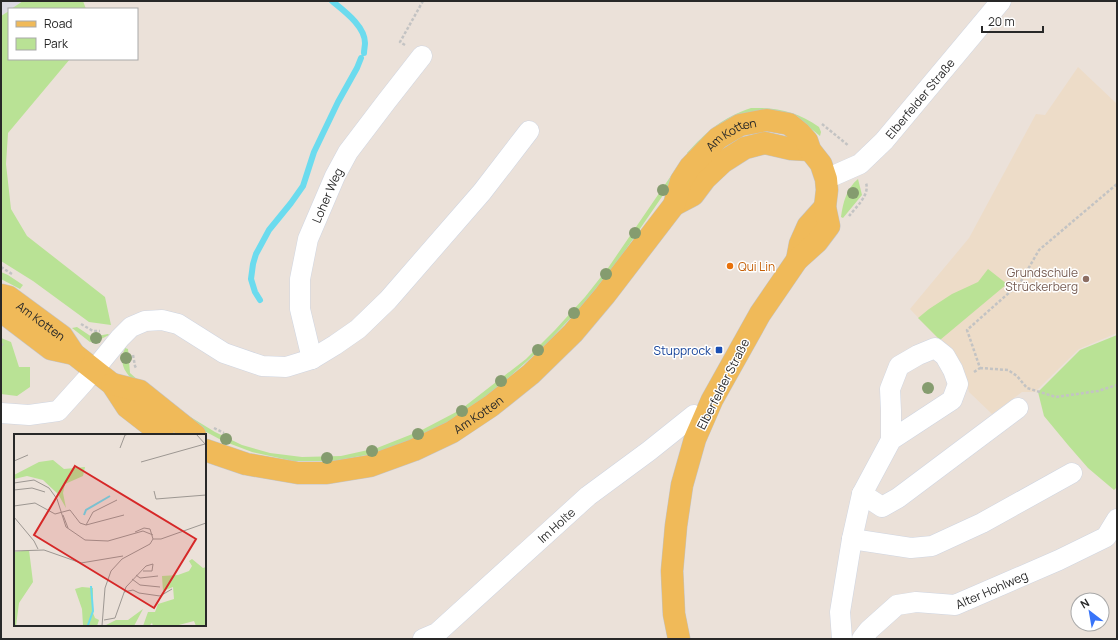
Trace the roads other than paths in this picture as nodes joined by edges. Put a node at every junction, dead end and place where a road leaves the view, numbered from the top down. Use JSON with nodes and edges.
{"nodes":[{"id":1,"x":1001,"y":1,"type":"edge"},
{"id":2,"x":422,"y":56,"type":"road end"},
{"id":3,"x":529,"y":131,"type":"dead end"},
{"id":4,"x":826,"y":179,"type":"junction"},
{"id":5,"x":825,"y":207,"type":"joint"},
{"id":6,"x":1,"y":295,"type":"edge"},
{"id":7,"x":1,"y":311,"type":"edge"},
{"id":8,"x":74,"y":354,"type":"junction"},
{"id":9,"x":312,"y":359,"type":"junction"},
{"id":10,"x":94,"y":370,"type":"junction"},
{"id":11,"x":112,"y":384,"type":"junction"},
{"id":12,"x":1018,"y":408,"type":"dead end"},
{"id":13,"x":1,"y":413,"type":"edge"},
{"id":14,"x":694,"y":415,"type":"dead end"},
{"id":15,"x":203,"y":431,"type":"edge"},
{"id":16,"x":162,"y":434,"type":"edge"},
{"id":17,"x":890,"y":440,"type":"junction"},
{"id":18,"x":206,"y":450,"type":"edge"},
{"id":19,"x":1072,"y":473,"type":"dead end"},
{"id":20,"x":862,"y":494,"type":"junction"},
{"id":21,"x":1117,"y":519,"type":"edge"},
{"id":22,"x":852,"y":539,"type":"junction"},
{"id":23,"x":423,"y":639,"type":"edge"},
{"id":24,"x":679,"y":639,"type":"edge"},
{"id":25,"x":842,"y":639,"type":"edge"},
{"id":26,"x":862,"y":639,"type":"edge"}],
"edges":[{"from":1,"to":4,"type":"street","name":"Elberfelder Straße"},
{"from":2,"to":9,"type":"street","name":"Loher Weg"},
{"from":3,"to":9,"type":"street"},
{"from":4,"to":5,"type":"main road","name":"Am Kotten"},
{"from":4,"to":18,"type":"main road","name":"Am Kotten"},
{"from":5,"to":24,"type":"main road","name":"Elberfelder Straße"},
{"from":6,"to":8,"type":"main road","name":"Am Kotten"},
{"from":7,"to":8,"type":"main road","name":"Am Kotten"},
{"from":8,"to":10,"type":"main road","name":"Am Kotten"},
{"from":9,"to":10,"type":"street"},
{"from":10,"to":11,"type":"main road","name":"Am Kotten"},
{"from":10,"to":13,"type":"street"},
{"from":11,"to":15,"type":"main road","name":"Am Kotten"},
{"from":11,"to":16,"type":"main road","name":"Am Kotten"},
{"from":12,"to":20,"type":"street"},
{"from":14,"to":23,"type":"street","name":"Im Holte"},
{"from":17,"to":17,"type":"street"},
{"from":17,"to":20,"type":"street"},
{"from":19,"to":22,"type":"street"},
{"from":20,"to":22,"type":"street"},
{"from":21,"to":26,"type":"street","name":"Alter Hohlweg"},
{"from":22,"to":25,"type":"street"}]}
